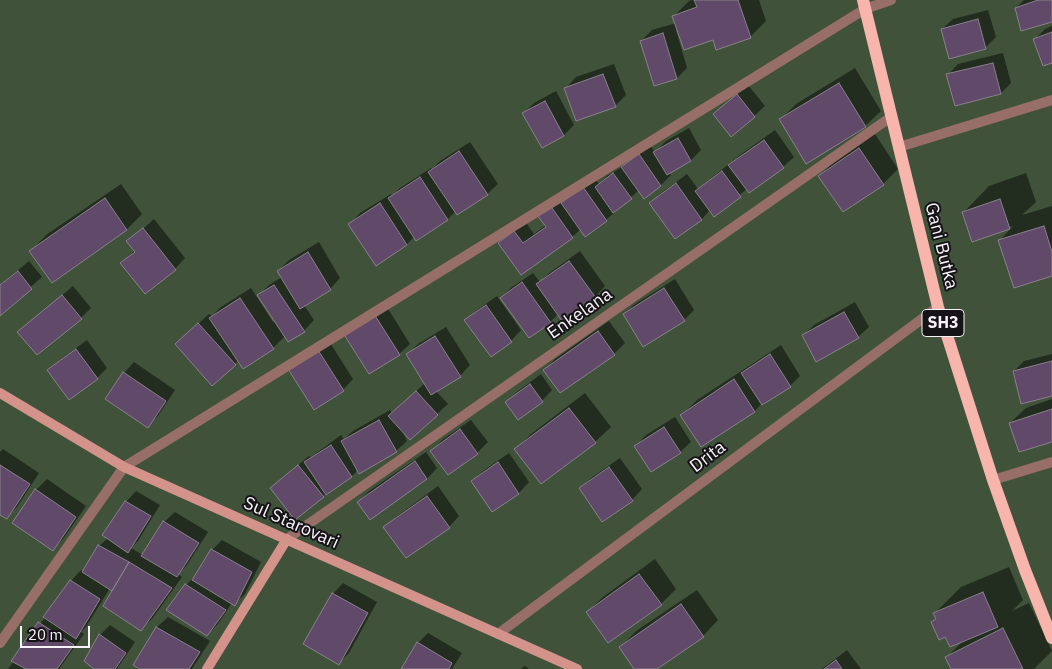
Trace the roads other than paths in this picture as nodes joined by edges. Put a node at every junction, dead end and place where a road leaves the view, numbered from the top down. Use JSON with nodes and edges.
{"nodes":[{"id":1,"x":891,"y":0,"type":"edge"},
{"id":2,"x":864,"y":4,"type":"edge"},
{"id":3,"x":1052,"y":100,"type":"edge"},
{"id":4,"x":892,"y":117,"type":"junction"},
{"id":5,"x":899,"y":147,"type":"junction"},
{"id":6,"x":938,"y":306,"type":"junction"},
{"id":7,"x":0,"y":393,"type":"edge"},
{"id":8,"x":1052,"y":462,"type":"edge"},
{"id":9,"x":124,"y":467,"type":"junction"},
{"id":10,"x":993,"y":480,"type":"junction"},
{"id":11,"x":287,"y":539,"type":"junction"},
{"id":12,"x":498,"y":634,"type":"junction"},
{"id":13,"x":1052,"y":638,"type":"edge"},
{"id":14,"x":0,"y":643,"type":"edge"},
{"id":15,"x":207,"y":669,"type":"edge"},
{"id":16,"x":577,"y":669,"type":"edge"}],
"edges":[{"from":1,"to":2,"type":"street"},
{"from":2,"to":4,"type":"main road","name":"Gani Butka","number":"SH3"},
{"from":2,"to":9,"type":"street"},
{"from":3,"to":5,"type":"street"},
{"from":4,"to":5,"type":"main road","name":"Gani Butka","number":"SH3"},
{"from":4,"to":11,"type":"street","name":"Enkelana"},
{"from":5,"to":6,"type":"main road","name":"Gani Butka","number":"SH3"},
{"from":6,"to":10,"type":"main road","name":"Gani Butka","number":"SH3"},
{"from":6,"to":12,"type":"street","name":"Drita"},
{"from":7,"to":9,"type":"main road","name":"Sul Starovari"},
{"from":8,"to":10,"type":"street"},
{"from":9,"to":11,"type":"main road","name":"Sul Starovari"},
{"from":9,"to":14,"type":"street"},
{"from":10,"to":13,"type":"main road","name":"Gani Butka","number":"SH3"},
{"from":11,"to":12,"type":"main road","name":"Sul Starovari"},
{"from":11,"to":15,"type":"main road"},
{"from":12,"to":16,"type":"main road","name":"Sul Starovari"}]}
